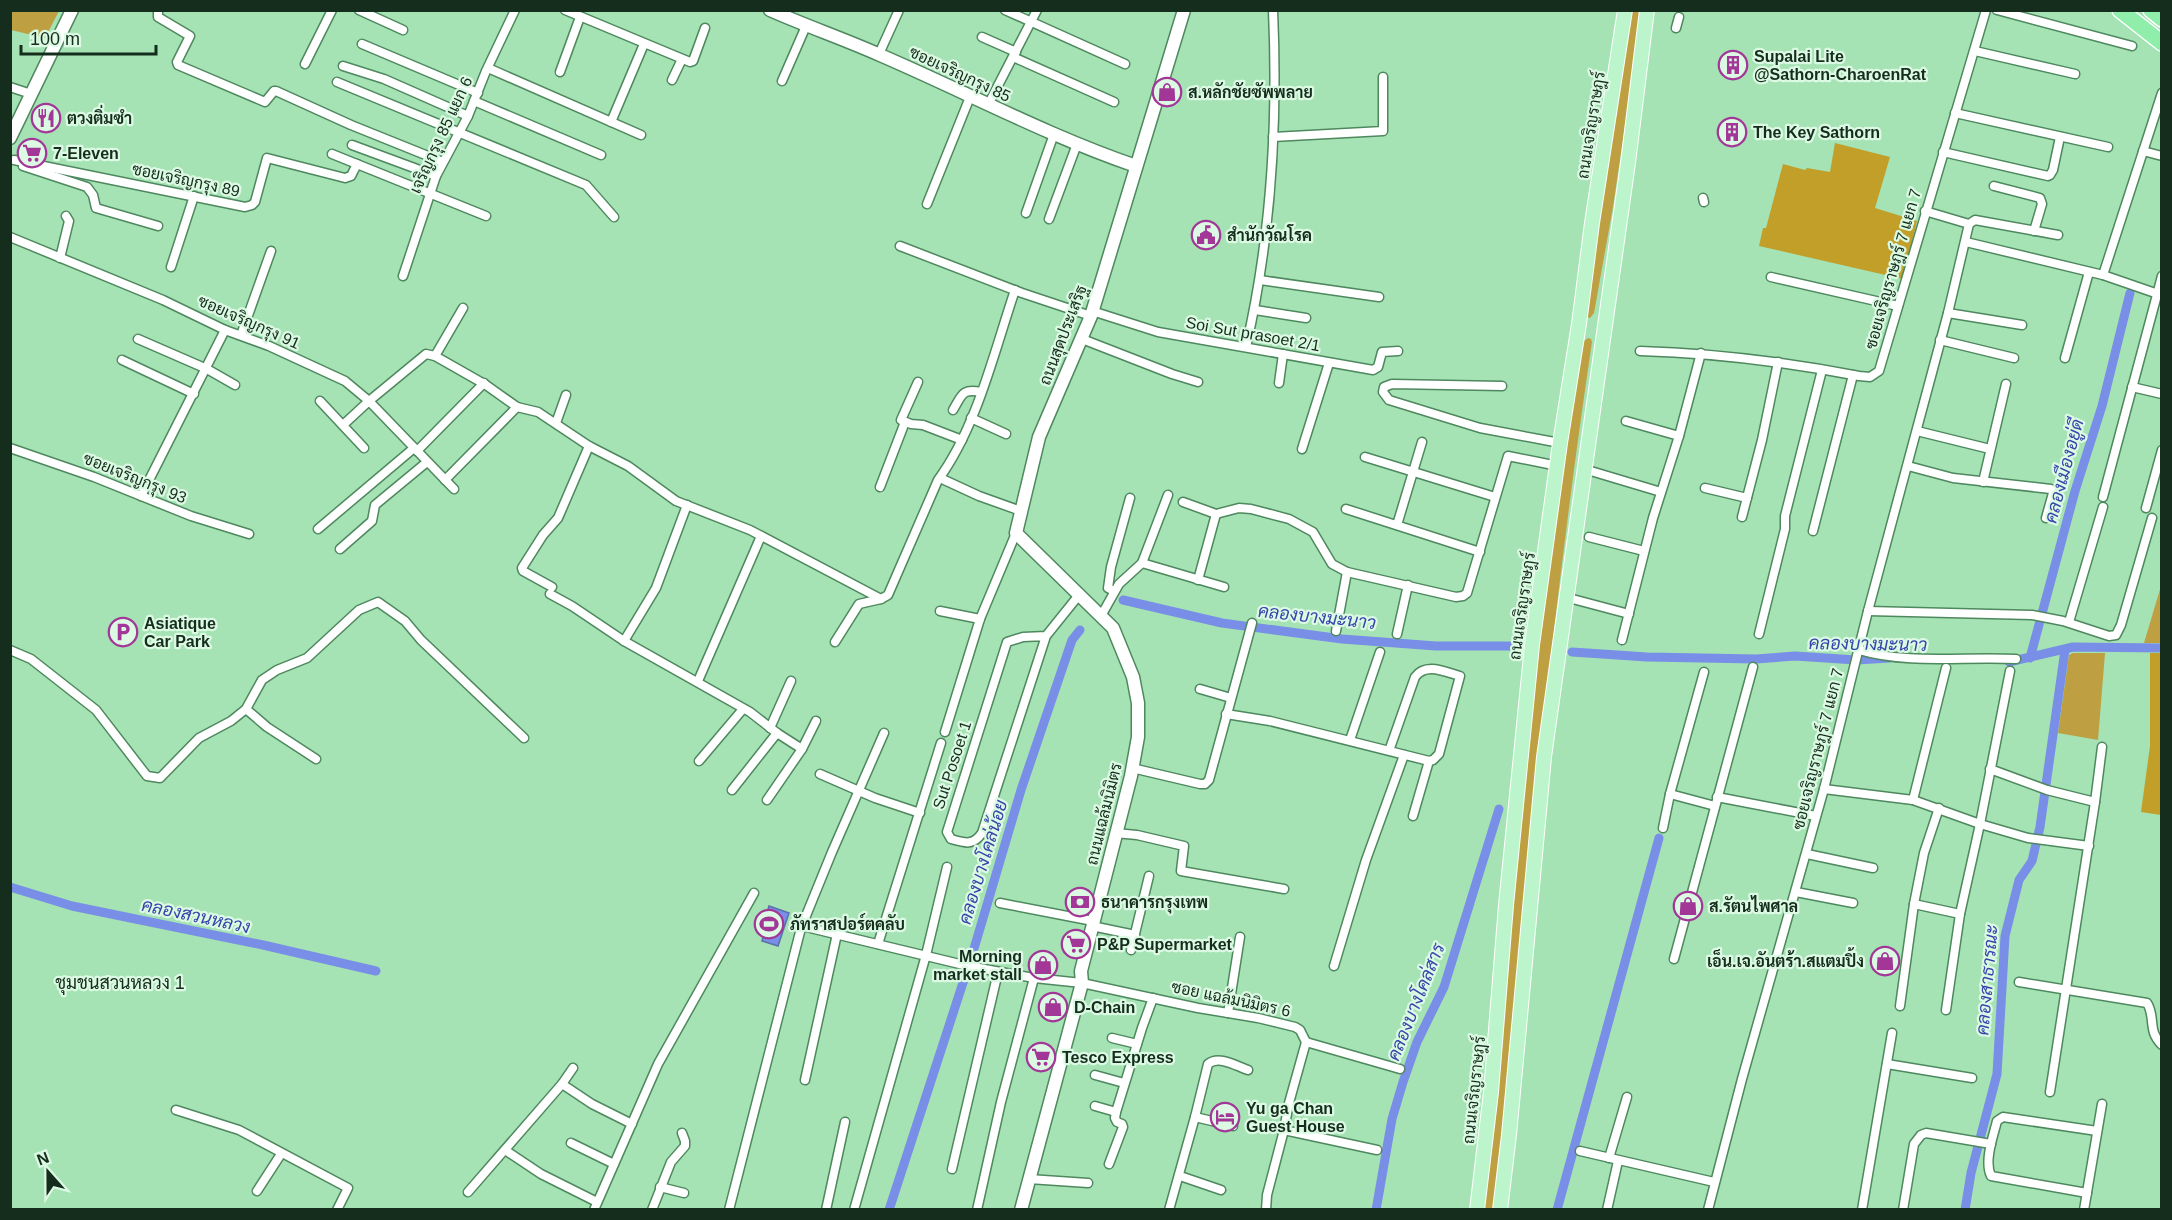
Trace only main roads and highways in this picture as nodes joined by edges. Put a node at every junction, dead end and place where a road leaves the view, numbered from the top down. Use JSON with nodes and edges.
{"nodes":[{"id":1,"x":1624,"y":10,"type":"edge"},
{"id":2,"x":1647,"y":10,"type":"edge"},
{"id":3,"x":2120,"y":10,"type":"edge"},
{"id":4,"x":2151,"y":10,"type":"edge"},
{"id":5,"x":2162,"y":19,"type":"edge"},
{"id":6,"x":2162,"y":43,"type":"edge"},
{"id":7,"x":1579,"y":324,"type":"junction"},
{"id":8,"x":1604,"y":325,"type":"junction"},
{"id":9,"x":1477,"y":1209,"type":"edge"},
{"id":10,"x":1500,"y":1209,"type":"edge"}],
"edges":[{"from":1,"to":7,"type":"main road","name":"ถนนเจริญราษฎร์"},
{"from":2,"to":8,"type":"main road"},
{"from":3,"to":6,"type":"highway"},
{"from":4,"to":5,"type":"highway"},
{"from":7,"to":8,"type":"main road"},
{"from":7,"to":9,"type":"main road","name":"ถนนเจริญราษฎร์"},
{"from":8,"to":10,"type":"main road"}]}
